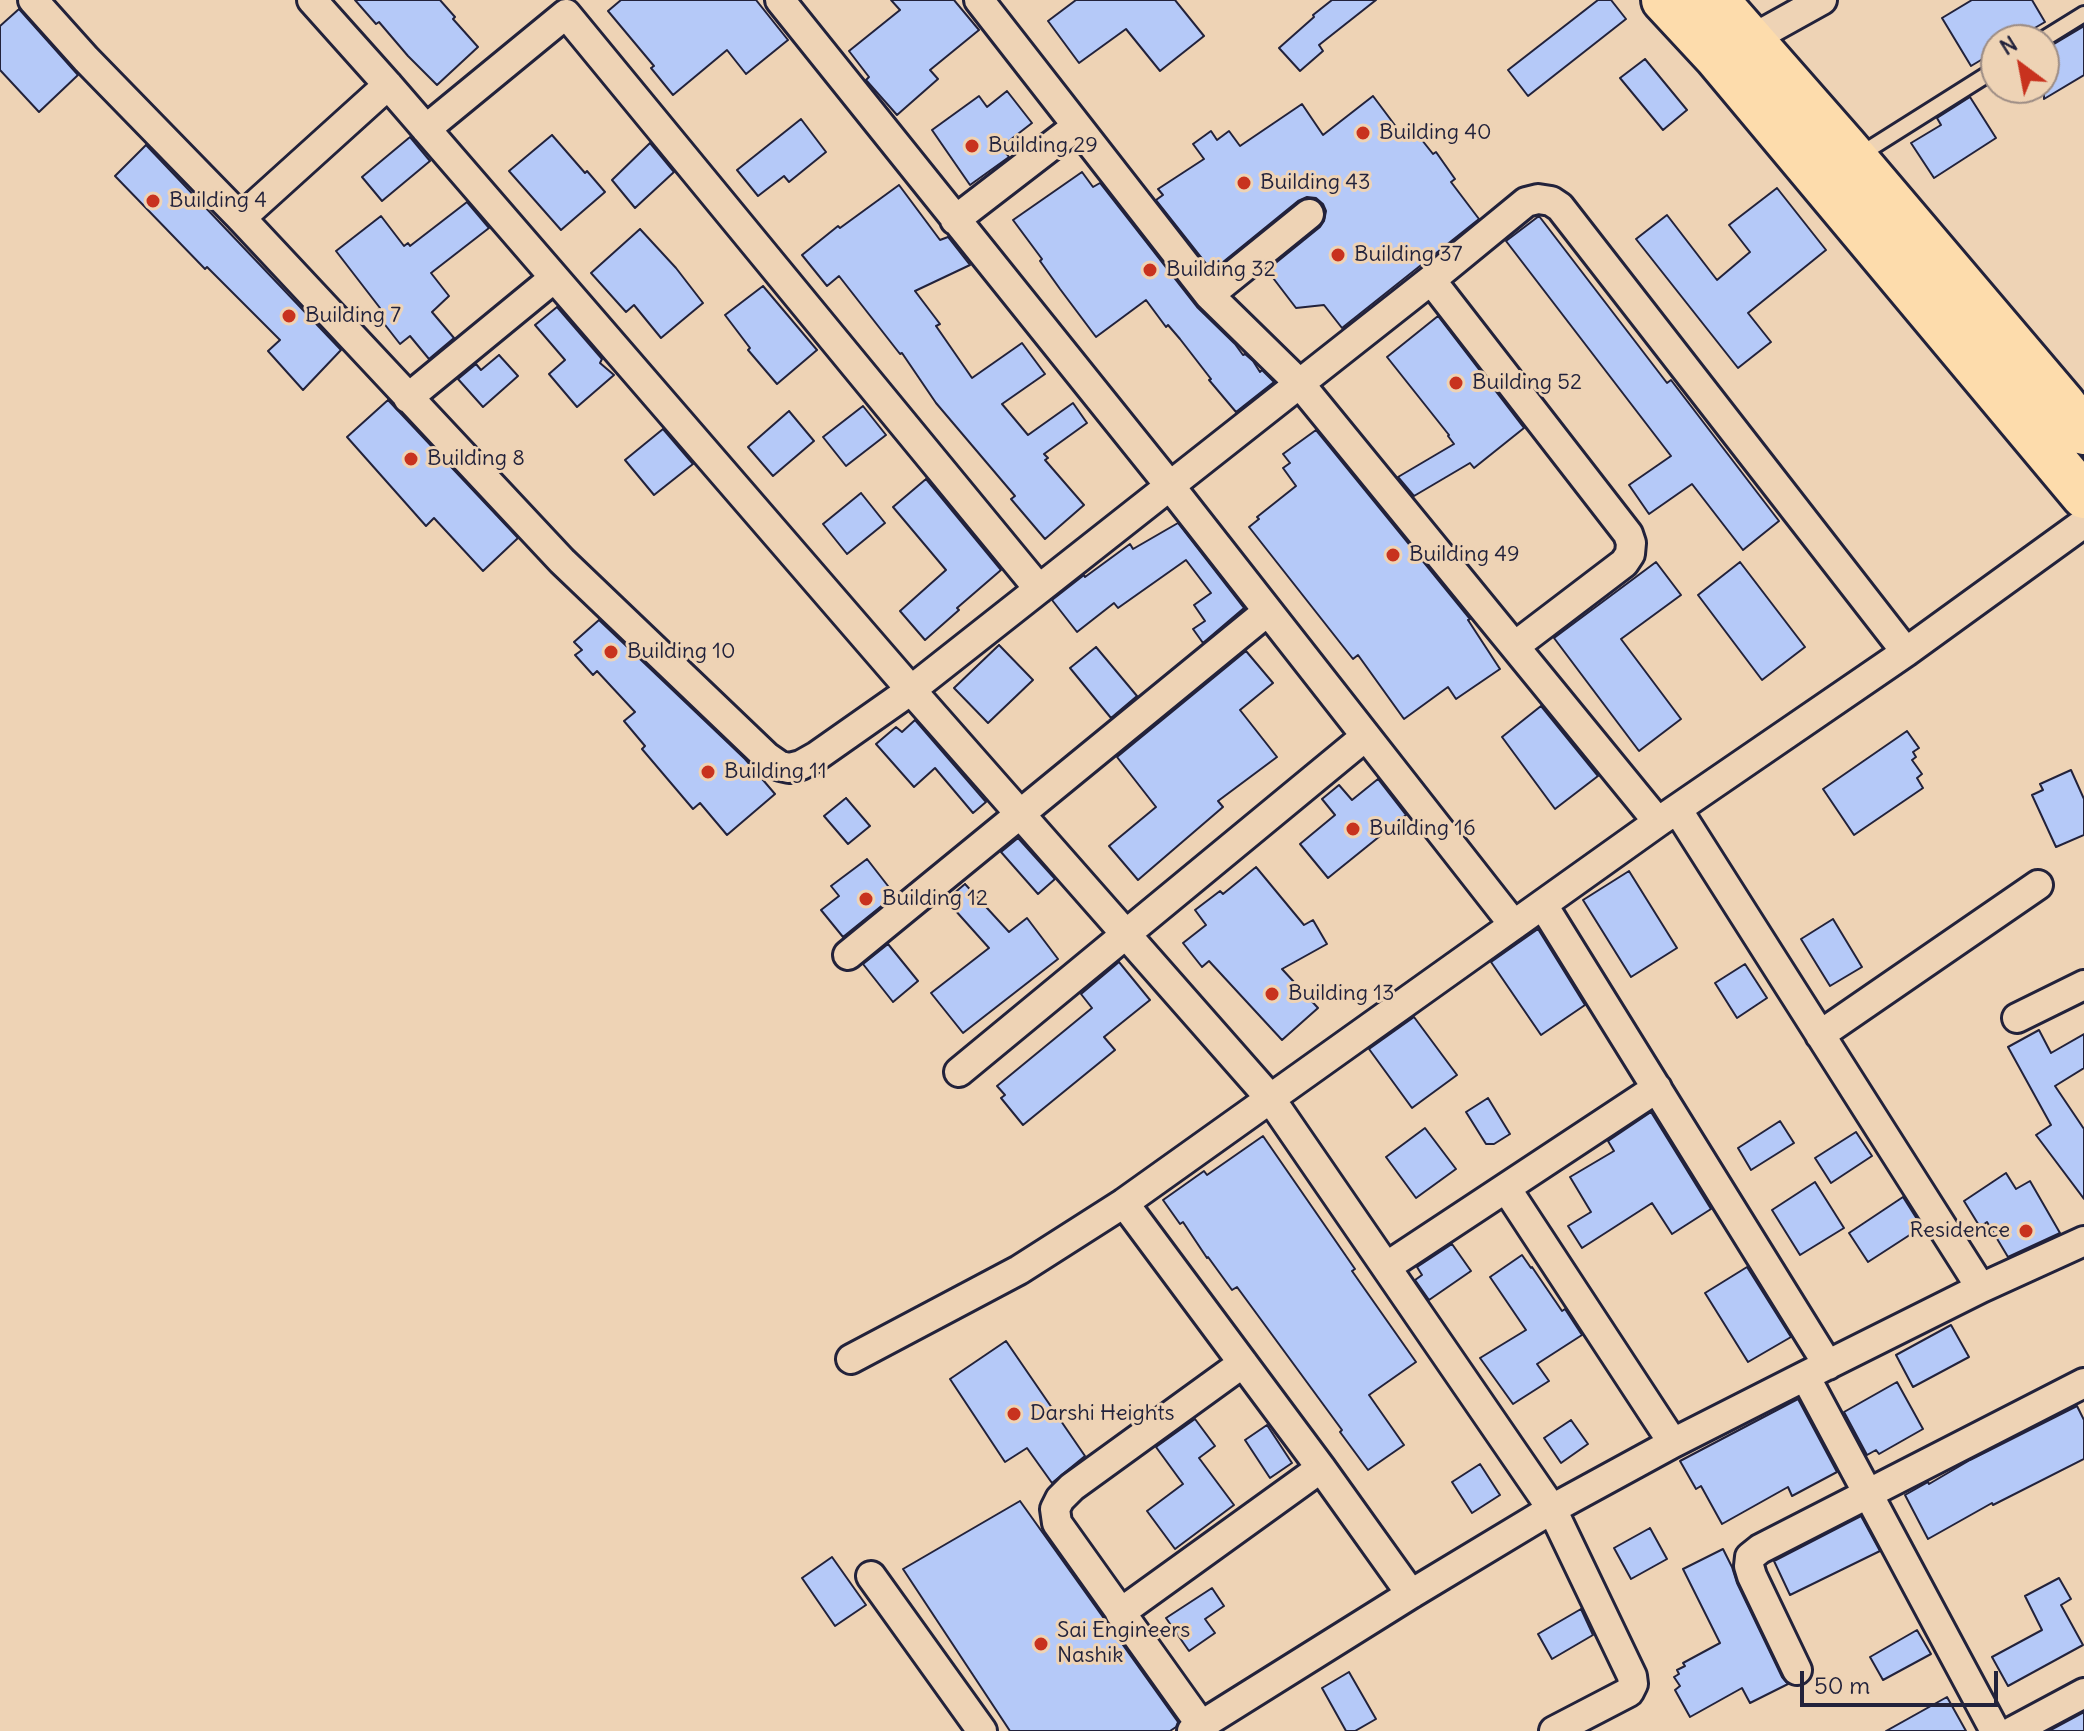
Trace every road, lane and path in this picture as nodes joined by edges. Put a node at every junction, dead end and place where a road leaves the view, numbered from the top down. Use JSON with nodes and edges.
{"nodes":[{"id":1,"x":33,"y":0,"type":"edge"},
{"id":2,"x":312,"y":0,"type":"edge"},
{"id":3,"x":780,"y":0,"type":"edge"},
{"id":4,"x":979,"y":0,"type":"edge"},
{"id":5,"x":1664,"y":0,"type":"edge"},
{"id":6,"x":1716,"y":0,"type":"edge"},
{"id":7,"x":1822,"y":0,"type":"edge"},
{"id":8,"x":574,"y":7,"type":"edge"},
{"id":9,"x":2084,"y":14,"type":"edge"},
{"id":10,"x":2060,"y":29,"type":"edge"},
{"id":11,"x":1750,"y":40,"type":"junction"},
{"id":12,"x":1980,"y":79,"type":"edge"},
{"id":13,"x":388,"y":85,"type":"junction"},
{"id":14,"x":1077,"y":126,"type":"junction"},
{"id":15,"x":426,"y":129,"type":"junction"},
{"id":16,"x":1854,"y":159,"type":"junction"},
{"id":17,"x":1309,"y":214,"type":"dead end"},
{"id":18,"x":241,"y":218,"type":"junction"},
{"id":19,"x":955,"y":220,"type":"junction"},
{"id":20,"x":554,"y":278,"type":"junction"},
{"id":21,"x":1431,"y":280,"type":"junction"},
{"id":22,"x":1209,"y":295,"type":"junction"},
{"id":23,"x":1300,"y":384,"type":"junction"},
{"id":24,"x":408,"y":398,"type":"junction"},
{"id":25,"x":2084,"y":432,"type":"edge"},
{"id":26,"x":1170,"y":486,"type":"junction"},
{"id":27,"x":2084,"y":496,"type":"edge"},
{"id":28,"x":2084,"y":523,"type":"edge"},
{"id":29,"x":1039,"y":589,"type":"junction"},
{"id":30,"x":1268,"y":611,"type":"junction"},
{"id":31,"x":1515,"y":646,"type":"junction"},
{"id":32,"x":1906,"y":652,"type":"junction"},
{"id":33,"x":911,"y":690,"type":"junction"},
{"id":34,"x":1366,"y":736,"type":"junction"},
{"id":35,"x":1020,"y":814,"type":"junction"},
{"id":36,"x":1668,"y":816,"type":"junction"},
{"id":37,"x":2038,"y":885,"type":"dead end"},
{"id":38,"x":1543,"y":905,"type":"junction"},
{"id":39,"x":1514,"y":925,"type":"junction"},
{"id":40,"x":1126,"y":935,"type":"junction"},
{"id":41,"x":848,"y":955,"type":"dead end"},
{"id":42,"x":2084,"y":985,"type":"edge"},
{"id":43,"x":2017,"y":1018,"type":"dead end"},
{"id":44,"x":1820,"y":1035,"type":"junction"},
{"id":45,"x":959,"y":1072,"type":"dead end"},
{"id":46,"x":1657,"y":1088,"type":"junction"},
{"id":47,"x":1270,"y":1098,"type":"junction"},
{"id":48,"x":1506,"y":1188,"type":"junction"},
{"id":49,"x":1124,"y":1203,"type":"junction"},
{"id":50,"x":2084,"y":1241,"type":"edge"},
{"id":51,"x":1386,"y":1267,"type":"junction"},
{"id":52,"x":1981,"y":1288,"type":"junction"},
{"id":53,"x":851,"y":1359,"type":"dead end"},
{"id":54,"x":1243,"y":1363,"type":"junction"},
{"id":55,"x":1816,"y":1371,"type":"junction"},
{"id":56,"x":2084,"y":1383,"type":"edge"},
{"id":57,"x":1673,"y":1443,"type":"junction"},
{"id":58,"x":1321,"y":1468,"type":"junction"},
{"id":59,"x":1868,"y":1494,"type":"junction"},
{"id":60,"x":1552,"y":1509,"type":"junction"},
{"id":61,"x":871,"y":1576,"type":"dead end"},
{"id":62,"x":1411,"y":1594,"type":"junction"},
{"id":63,"x":1120,"y":1613,"type":"junction"},
{"id":64,"x":1797,"y":1670,"type":"dead end"},
{"id":65,"x":2084,"y":1693,"type":"edge"},
{"id":66,"x":1196,"y":1728,"type":"edge"},
{"id":67,"x":982,"y":1731,"type":"edge"},
{"id":68,"x":1554,"y":1731,"type":"edge"},
{"id":69,"x":1995,"y":1731,"type":"edge"},
{"id":70,"x":2013,"y":1731,"type":"edge"}],
"edges":[{"from":1,"to":18,"type":"street"},
{"from":2,"to":13,"type":"street"},
{"from":3,"to":19,"type":"street"},
{"from":4,"to":14,"type":"street"},
{"from":5,"to":27,"type":"main road"},
{"from":6,"to":11,"type":"main road"},
{"from":7,"to":11,"type":"street"},
{"from":8,"to":15,"type":"street"},
{"from":8,"to":29,"type":"street"},
{"from":9,"to":10,"type":"lane"},
{"from":11,"to":16,"type":"main road"},
{"from":12,"to":16,"type":"lane"},
{"from":13,"to":15,"type":"street"},
{"from":13,"to":18,"type":"street"},
{"from":14,"to":19,"type":"street"},
{"from":14,"to":22,"type":"street"},
{"from":15,"to":20,"type":"street"},
{"from":16,"to":25,"type":"main road"},
{"from":17,"to":22,"type":"street"},
{"from":18,"to":24,"type":"street"},
{"from":19,"to":26,"type":"street"},
{"from":20,"to":24,"type":"street"},
{"from":20,"to":33,"type":"street"},
{"from":21,"to":23,"type":"street"},
{"from":21,"to":31,"type":"street"},
{"from":21,"to":32,"type":"street"},
{"from":22,"to":23,"type":"street"},
{"from":23,"to":26,"type":"street"},
{"from":23,"to":31,"type":"street"},
{"from":24,"to":33,"type":"street"},
{"from":26,"to":29,"type":"street"},
{"from":26,"to":30,"type":"street"},
{"from":28,"to":32,"type":"street"},
{"from":29,"to":33,"type":"street"},
{"from":30,"to":34,"type":"street"},
{"from":30,"to":35,"type":"street"},
{"from":31,"to":36,"type":"street"},
{"from":32,"to":36,"type":"street"},
{"from":33,"to":35,"type":"street"},
{"from":34,"to":39,"type":"street"},
{"from":34,"to":40,"type":"street"},
{"from":35,"to":40,"type":"street"},
{"from":35,"to":41,"type":"street"},
{"from":36,"to":38,"type":"street"},
{"from":36,"to":44,"type":"street"},
{"from":37,"to":44,"type":"street"},
{"from":38,"to":39,"type":"street"},
{"from":38,"to":46,"type":"street"},
{"from":39,"to":47,"type":"street"},
{"from":40,"to":45,"type":"street"},
{"from":40,"to":47,"type":"street"},
{"from":42,"to":43,"type":"street"},
{"from":44,"to":52,"type":"street"},
{"from":46,"to":48,"type":"street"},
{"from":46,"to":55,"type":"street"},
{"from":47,"to":49,"type":"street"},
{"from":47,"to":51,"type":"street"},
{"from":48,"to":51,"type":"street"},
{"from":48,"to":57,"type":"street"},
{"from":49,"to":53,"type":"street"},
{"from":49,"to":54,"type":"street"},
{"from":50,"to":52,"type":"street"},
{"from":51,"to":60,"type":"street"},
{"from":52,"to":55,"type":"street"},
{"from":54,"to":58,"type":"street"},
{"from":54,"to":63,"type":"street"},
{"from":55,"to":57,"type":"street"},
{"from":55,"to":59,"type":"street"},
{"from":56,"to":59,"type":"street"},
{"from":57,"to":60,"type":"street"},
{"from":58,"to":62,"type":"street"},
{"from":58,"to":63,"type":"street"},
{"from":59,"to":64,"type":"street"},
{"from":59,"to":69,"type":"street"},
{"from":60,"to":62,"type":"street"},
{"from":60,"to":68,"type":"street"},
{"from":61,"to":67,"type":"street"},
{"from":62,"to":66,"type":"street"},
{"from":63,"to":66,"type":"street"},
{"from":65,"to":70,"type":"street"}]}
